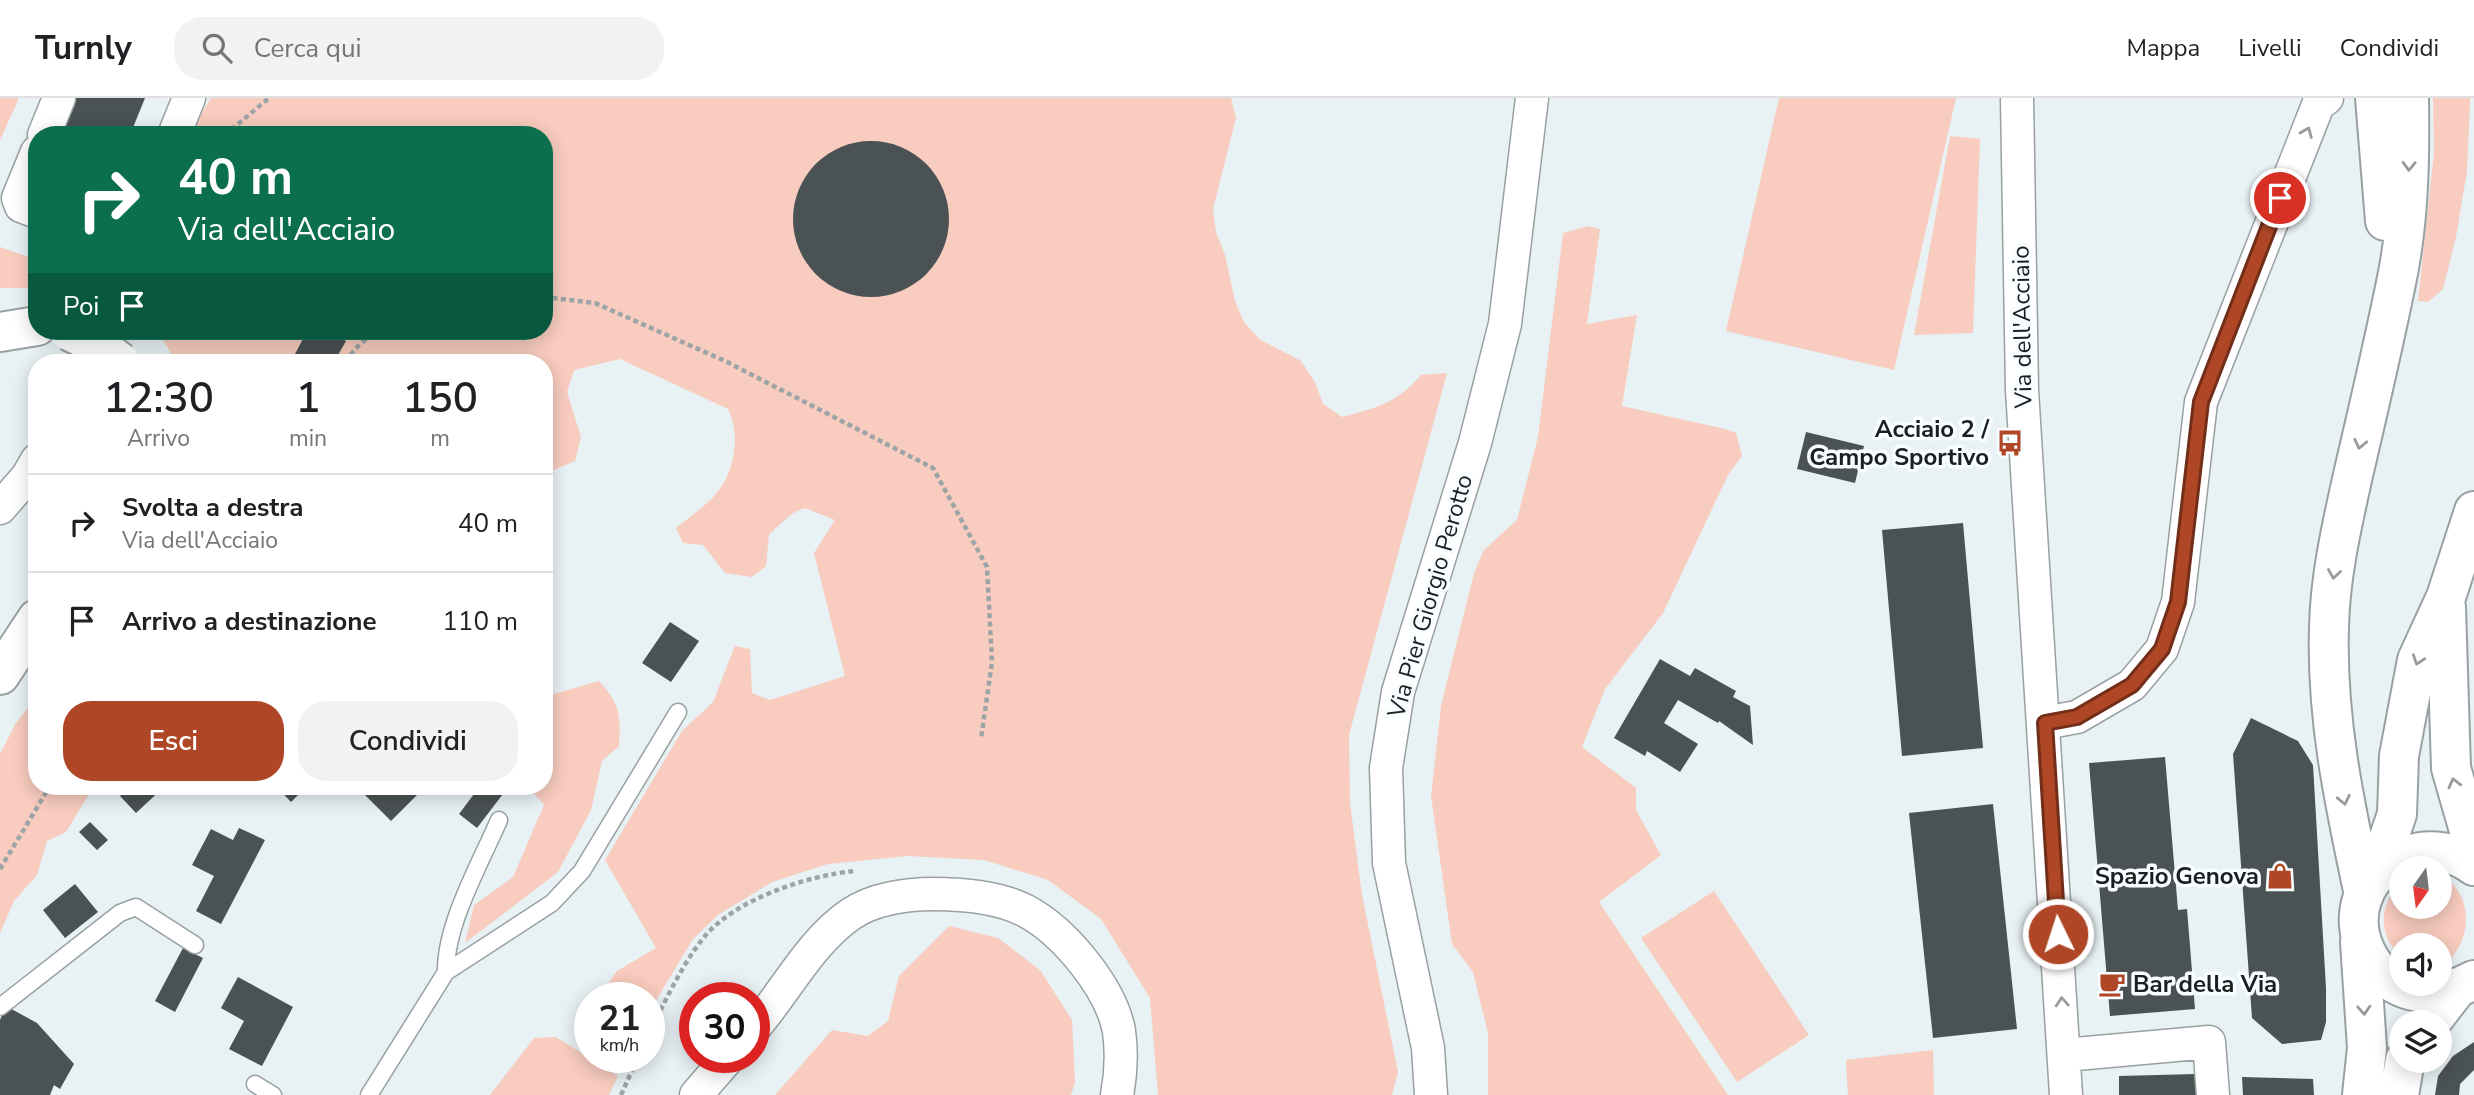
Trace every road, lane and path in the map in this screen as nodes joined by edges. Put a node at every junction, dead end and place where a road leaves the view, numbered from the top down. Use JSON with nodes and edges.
{"nodes":[{"id":1,"x":59,"y":98,"type":"edge"},
{"id":2,"x":189,"y":98,"type":"edge"},
{"id":3,"x":269,"y":98,"type":"edge"},
{"id":4,"x":1532,"y":98,"type":"edge"},
{"id":5,"x":2017,"y":98,"type":"edge"},
{"id":6,"x":2327,"y":98,"type":"edge"},
{"id":7,"x":2375,"y":98,"type":"edge"},
{"id":8,"x":2409,"y":98,"type":"edge"},
{"id":9,"x":48,"y":126,"type":"edge"},
{"id":10,"x":178,"y":126,"type":"edge"},
{"id":11,"x":236,"y":126,"type":"edge"},
{"id":12,"x":28,"y":174,"type":"edge"},
{"id":13,"x":28,"y":209,"type":"edge"},
{"id":14,"x":553,"y":297,"type":"edge"},
{"id":15,"x":28,"y":327,"type":"edge"},
{"id":16,"x":0,"y":332,"type":"edge"},
{"id":17,"x":88,"y":340,"type":"edge"},
{"id":18,"x":365,"y":340,"type":"edge"},
{"id":19,"x":110,"y":354,"type":"edge"},
{"id":20,"x":352,"y":354,"type":"edge"},
{"id":21,"x":2374,"y":382,"type":"junction"},
{"id":22,"x":28,"y":475,"type":"edge"},
{"id":23,"x":0,"y":508,"type":"edge"},
{"id":24,"x":2474,"y":511,"type":"edge"},
{"id":25,"x":2446,"y":597,"type":"junction"},
{"id":26,"x":28,"y":633,"type":"edge"},
{"id":27,"x":0,"y":675,"type":"edge"},
{"id":28,"x":678,"y":712,"type":"dead end"},
{"id":29,"x":2045,"y":723,"type":"junction"},
{"id":30,"x":981,"y":738,"type":"dead end"},
{"id":31,"x":45,"y":795,"type":"edge"},
{"id":32,"x":499,"y":820,"type":"dead end"},
{"id":33,"x":2474,"y":848,"type":"edge"},
{"id":34,"x":2474,"y":866,"type":"edge"},
{"id":35,"x":0,"y":869,"type":"edge"},
{"id":36,"x":865,"y":870,"type":"dead end"},
{"id":37,"x":2370,"y":885,"type":"junction"},
{"id":38,"x":2360,"y":942,"type":"junction"},
{"id":39,"x":195,"y":945,"type":"dead end"},
{"id":40,"x":446,"y":972,"type":"junction"},
{"id":41,"x":2468,"y":988,"type":"edge"},
{"id":42,"x":665,"y":1003,"type":"edge"},
{"id":43,"x":0,"y":1007,"type":"edge"},
{"id":44,"x":770,"y":1008,"type":"edge"},
{"id":45,"x":2444,"y":1010,"type":"edge"},
{"id":46,"x":2064,"y":1055,"type":"junction"},
{"id":47,"x":631,"y":1073,"type":"edge"},
{"id":48,"x":715,"y":1073,"type":"edge"},
{"id":49,"x":2403,"y":1073,"type":"edge"},
{"id":50,"x":255,"y":1084,"type":"dead end"},
{"id":51,"x":272,"y":1095,"type":"edge"},
{"id":52,"x":369,"y":1095,"type":"edge"},
{"id":53,"x":621,"y":1095,"type":"edge"},
{"id":54,"x":696,"y":1095,"type":"edge"},
{"id":55,"x":1118,"y":1095,"type":"edge"},
{"id":56,"x":1431,"y":1095,"type":"edge"},
{"id":57,"x":2066,"y":1095,"type":"edge"},
{"id":58,"x":2213,"y":1095,"type":"edge"},
{"id":59,"x":2362,"y":1095,"type":"edge"},
{"id":60,"x":2399,"y":1095,"type":"edge"}],
"edges":[{"from":1,"to":9,"type":"street"},
{"from":2,"to":10,"type":"street"},
{"from":3,"to":11,"type":"path"},
{"from":4,"to":56,"type":"street","name":"Via Pier Giorgio Perotto"},
{"from":5,"to":29,"type":"street","name":"Via dell'Acciaio"},
{"from":29,"to":6,"type":"street","one_way":true},
{"from":7,"to":21,"type":"main road"},
{"from":8,"to":21,"type":"main road","one_way":true},
{"from":12,"to":13,"type":"street"},
{"from":14,"to":30,"type":"path"},
{"from":15,"to":16,"type":"main road"},
{"from":17,"to":19,"type":"main road","bridge":true},
{"from":18,"to":20,"type":"path"},
{"from":21,"to":37,"type":"main road","one_way":true},
{"from":22,"to":23,"type":"street"},
{"from":24,"to":25,"type":"main road"},
{"from":33,"to":25,"type":"main road","one_way":true},
{"from":25,"to":37,"type":"main road","one_way":true},
{"from":26,"to":27,"type":"main road"},
{"from":28,"to":40,"type":"lane"},
{"from":46,"to":29,"type":"street","name":"Via dell'Acciaio","one_way":true},
{"from":31,"to":35,"type":"path"},
{"from":32,"to":40,"type":"lane"},
{"from":34,"to":37,"type":"main road"},
{"from":36,"to":42,"type":"path"},
{"from":37,"to":38,"type":"main road"},
{"from":38,"to":41,"type":"main road"},
{"from":38,"to":59,"type":"main road","one_way":true},
{"from":39,"to":43,"type":"lane"},
{"from":40,"to":52,"type":"lane"},
{"from":41,"to":45,"type":"main road"},
{"from":44,"to":55,"type":"street"},
{"from":46,"to":57,"type":"street","name":"Via dell'Acciaio"},
{"from":46,"to":58,"type":"street"},
{"from":47,"to":53,"type":"path"},
{"from":48,"to":54,"type":"street"},
{"from":49,"to":60,"type":"main road"},
{"from":50,"to":51,"type":"lane"}]}
